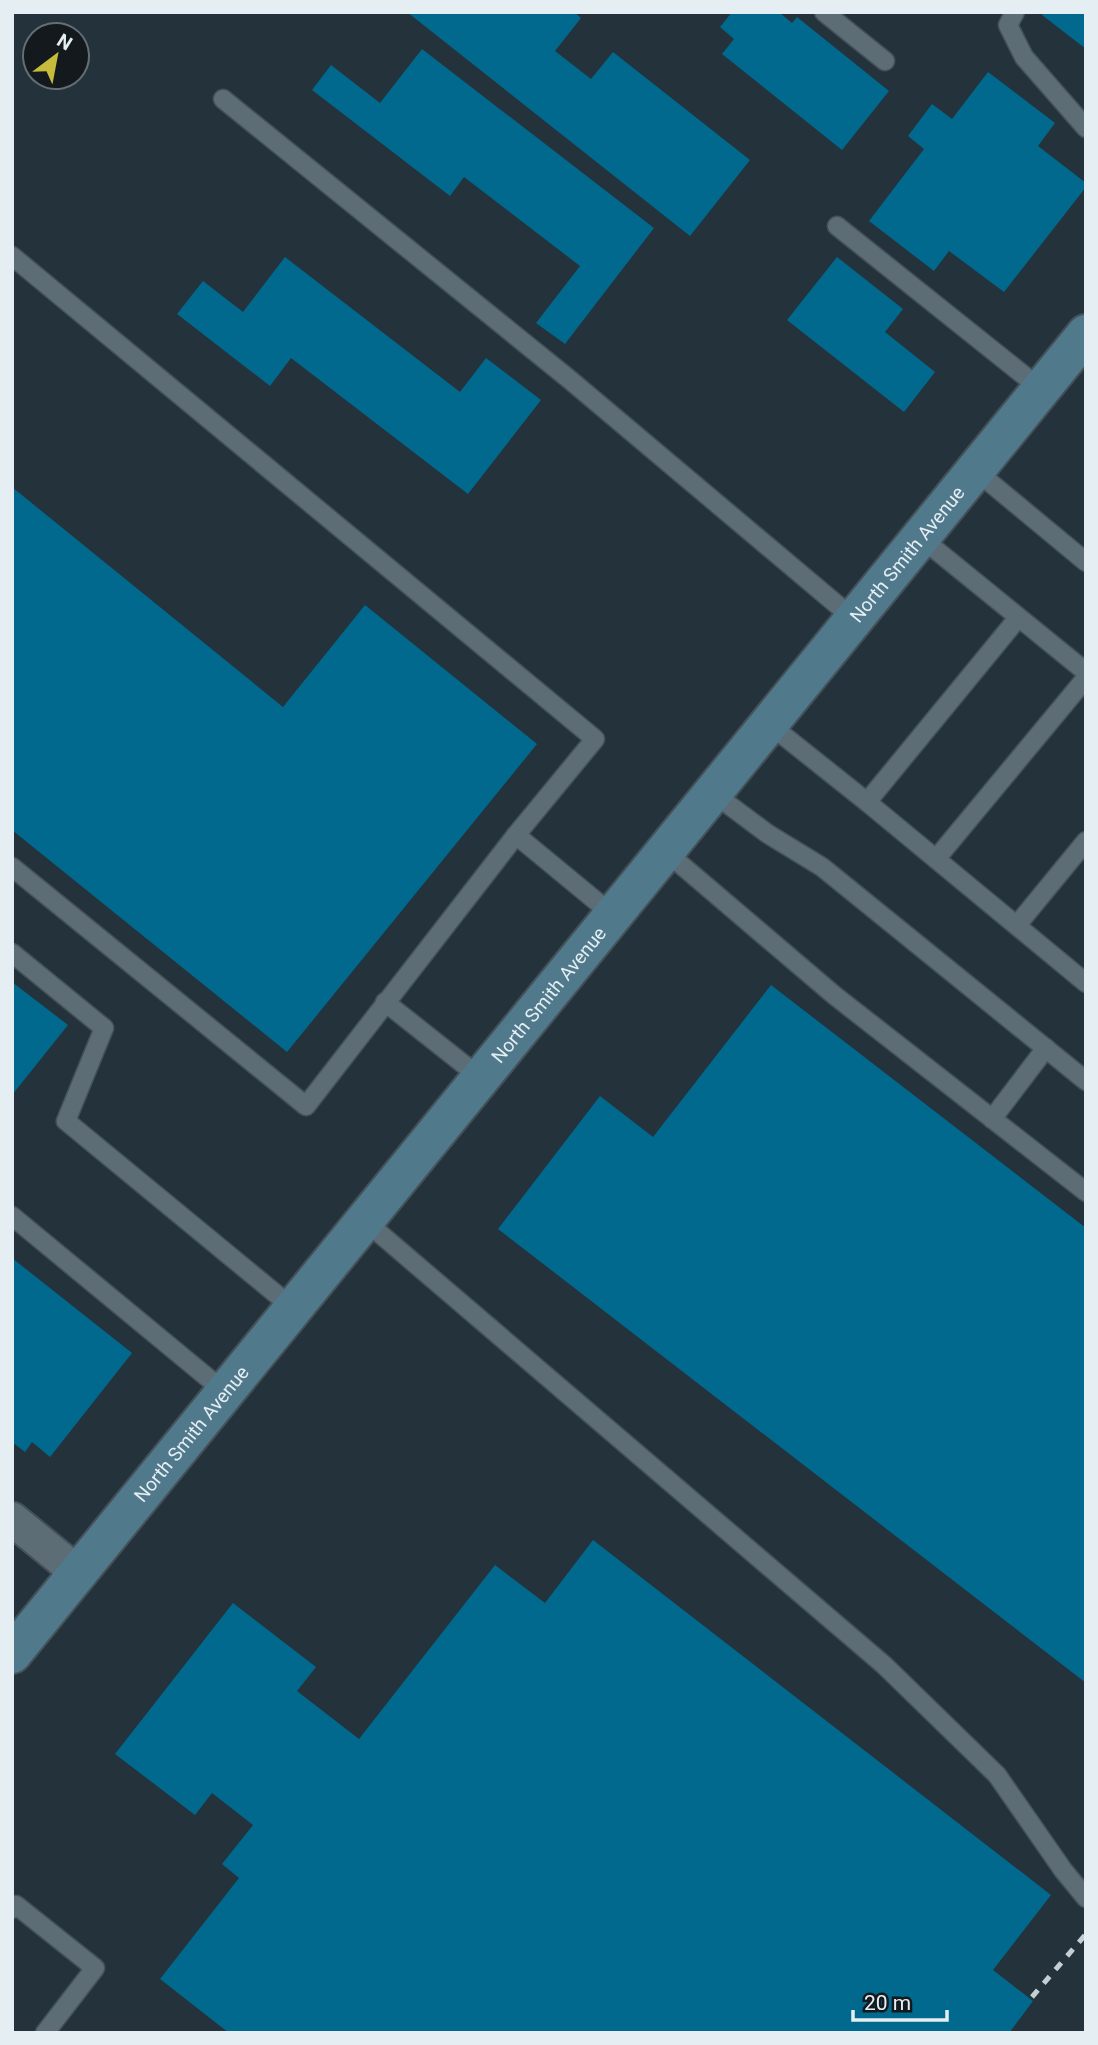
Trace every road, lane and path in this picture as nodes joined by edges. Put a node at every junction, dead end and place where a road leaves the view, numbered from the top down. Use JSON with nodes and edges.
{"nodes":[{"id":1,"x":824,"y":12,"type":"edge"},
{"id":2,"x":1015,"y":12,"type":"edge"},
{"id":3,"x":885,"y":61,"type":"dead end"},
{"id":4,"x":223,"y":99,"type":"dead end"},
{"id":5,"x":1086,"y":128,"type":"edge"},
{"id":6,"x":836,"y":226,"type":"dead end"},
{"id":7,"x":12,"y":256,"type":"edge"},
{"id":8,"x":1086,"y":334,"type":"edge"},
{"id":9,"x":1041,"y":389,"type":"junction"},
{"id":10,"x":975,"y":470,"type":"junction"},
{"id":11,"x":920,"y":537,"type":"junction"},
{"id":12,"x":1086,"y":562,"type":"edge"},
{"id":13,"x":1018,"y":618,"type":"junction"},
{"id":14,"x":854,"y":620,"type":"junction"},
{"id":15,"x":1086,"y":672,"type":"edge"},
{"id":16,"x":1086,"y":678,"type":"edge"},
{"id":17,"x":769,"y":724,"type":"junction"},
{"id":18,"x":713,"y":793,"type":"junction"},
{"id":19,"x":867,"y":802,"type":"junction"},
{"id":20,"x":516,"y":835,"type":"junction"},
{"id":21,"x":1086,"y":841,"type":"edge"},
{"id":22,"x":665,"y":851,"type":"junction"},
{"id":23,"x":936,"y":859,"type":"junction"},
{"id":24,"x":12,"y":867,"type":"edge"},
{"id":25,"x":613,"y":915,"type":"junction"},
{"id":26,"x":1017,"y":925,"type":"junction"},
{"id":27,"x":12,"y":953,"type":"edge"},
{"id":28,"x":1086,"y":983,"type":"edge"},
{"id":29,"x":385,"y":1002,"type":"junction"},
{"id":30,"x":1046,"y":1048,"type":"junction"},
{"id":31,"x":481,"y":1078,"type":"junction"},
{"id":32,"x":1086,"y":1082,"type":"edge"},
{"id":33,"x":992,"y":1119,"type":"junction"},
{"id":34,"x":1086,"y":1192,"type":"edge"},
{"id":35,"x":12,"y":1216,"type":"edge"},
{"id":36,"x":365,"y":1220,"type":"junction"},
{"id":37,"x":293,"y":1308,"type":"junction"},
{"id":38,"x":225,"y":1392,"type":"junction"},
{"id":39,"x":12,"y":1518,"type":"edge"},
{"id":40,"x":78,"y":1573,"type":"junction"},
{"id":41,"x":12,"y":1654,"type":"edge"},
{"id":42,"x":1086,"y":1898,"type":"edge"},
{"id":43,"x":12,"y":1909,"type":"edge"},
{"id":44,"x":45,"y":2033,"type":"edge"}],
"edges":[{"from":1,"to":3,"type":"lane"},
{"from":2,"to":5,"type":"lane"},
{"from":4,"to":14,"type":"lane"},
{"from":6,"to":9,"type":"lane"},
{"from":7,"to":20,"type":"lane"},
{"from":8,"to":9,"type":"main road","name":"North Smith Avenue"},
{"from":9,"to":10,"type":"main road","name":"North Smith Avenue"},
{"from":10,"to":11,"type":"main road","name":"North Smith Avenue"},
{"from":10,"to":12,"type":"lane"},
{"from":11,"to":13,"type":"lane"},
{"from":11,"to":14,"type":"main road","name":"North Smith Avenue"},
{"from":13,"to":15,"type":"lane"},
{"from":13,"to":19,"type":"lane"},
{"from":14,"to":17,"type":"main road","name":"North Smith Avenue"},
{"from":16,"to":23,"type":"lane"},
{"from":17,"to":18,"type":"main road","name":"North Smith Avenue"},
{"from":17,"to":19,"type":"lane"},
{"from":18,"to":22,"type":"main road","name":"North Smith Avenue"},
{"from":18,"to":30,"type":"lane"},
{"from":19,"to":23,"type":"lane"},
{"from":20,"to":25,"type":"lane"},
{"from":20,"to":29,"type":"lane"},
{"from":21,"to":26,"type":"lane"},
{"from":22,"to":25,"type":"main road","name":"North Smith Avenue"},
{"from":22,"to":33,"type":"lane"},
{"from":23,"to":26,"type":"lane"},
{"from":24,"to":29,"type":"lane"},
{"from":25,"to":31,"type":"main road","name":"North Smith Avenue"},
{"from":26,"to":28,"type":"lane"},
{"from":27,"to":37,"type":"lane"},
{"from":29,"to":31,"type":"lane"},
{"from":30,"to":32,"type":"lane"},
{"from":30,"to":33,"type":"lane"},
{"from":31,"to":36,"type":"main road","name":"North Smith Avenue"},
{"from":33,"to":34,"type":"lane"},
{"from":35,"to":38,"type":"lane"},
{"from":36,"to":37,"type":"main road","name":"North Smith Avenue"},
{"from":36,"to":42,"type":"lane"},
{"from":37,"to":38,"type":"main road","name":"North Smith Avenue"},
{"from":38,"to":40,"type":"main road","name":"North Smith Avenue"},
{"from":39,"to":40,"type":"street"},
{"from":40,"to":41,"type":"main road","name":"North Smith Avenue"},
{"from":43,"to":44,"type":"lane"}]}
